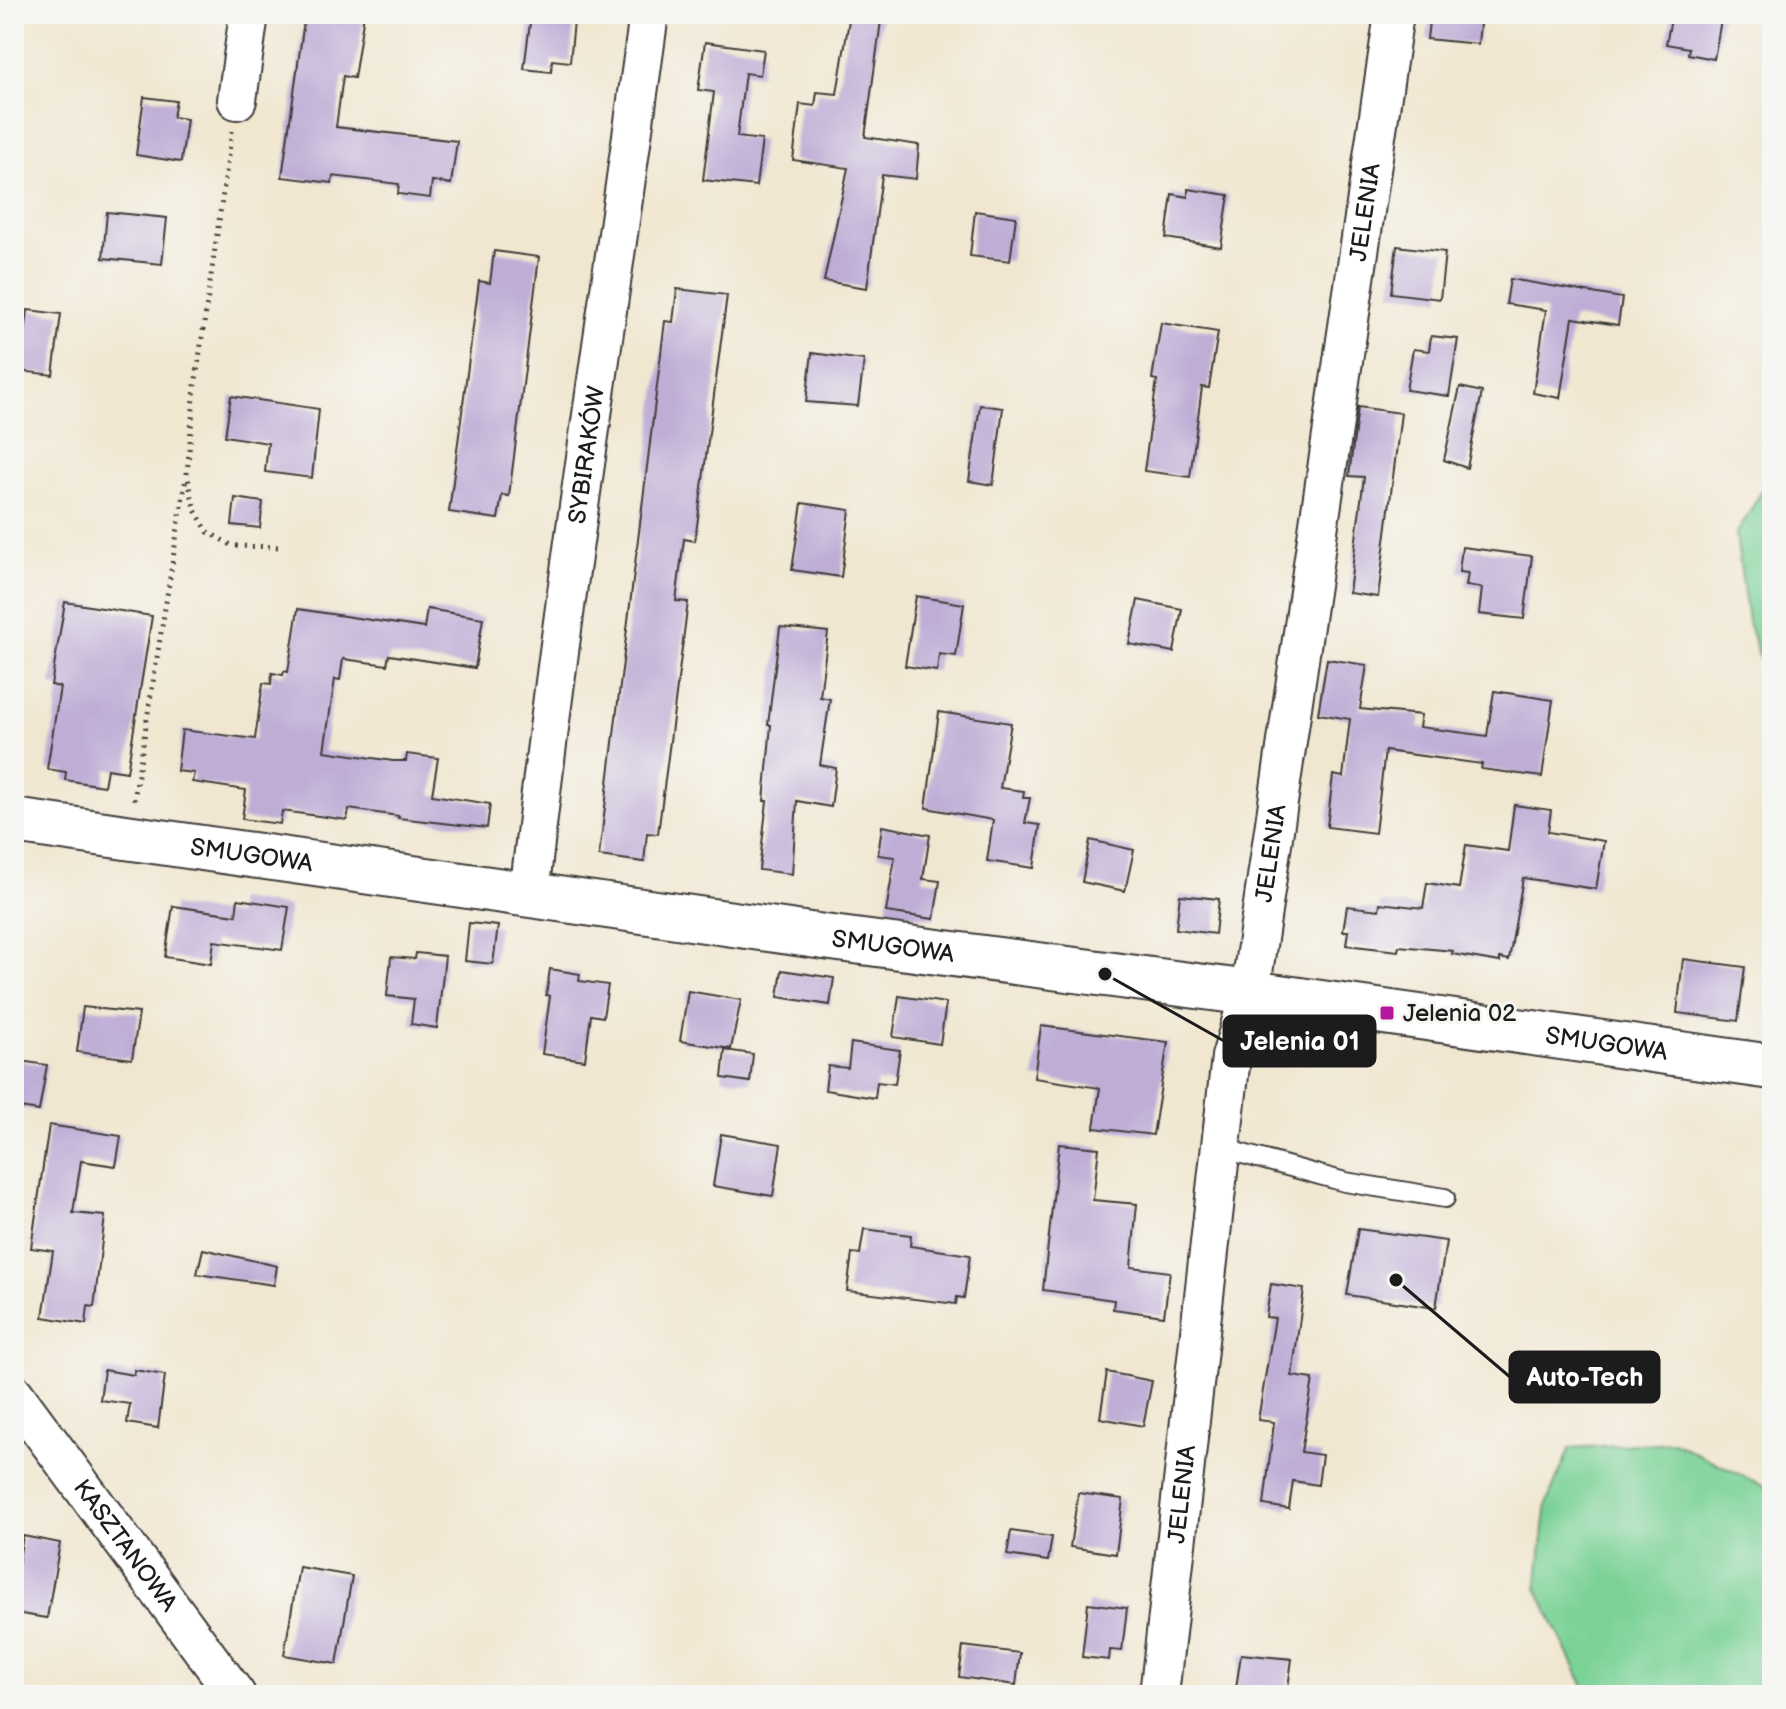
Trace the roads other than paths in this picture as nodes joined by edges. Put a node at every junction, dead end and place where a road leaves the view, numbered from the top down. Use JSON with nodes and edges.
{"nodes":[{"id":1,"x":249,"y":14,"type":"edge"},
{"id":2,"x":649,"y":14,"type":"edge"},
{"id":3,"x":1394,"y":14,"type":"edge"},
{"id":4,"x":237,"y":100,"type":"road end"},
{"id":5,"x":14,"y":821,"type":"edge"},
{"id":6,"x":529,"y":895,"type":"junction"},
{"id":7,"x":1250,"y":993,"type":"junction"},
{"id":8,"x":1772,"y":1067,"type":"edge"},
{"id":9,"x":1221,"y":1148,"type":"junction"},
{"id":10,"x":1445,"y":1198,"type":"dead end"},
{"id":11,"x":14,"y":1394,"type":"edge"},
{"id":12,"x":236,"y":1695,"type":"edge"},
{"id":13,"x":1159,"y":1695,"type":"edge"}],
"edges":[{"from":1,"to":4,"type":"street"},
{"from":2,"to":6,"type":"street","name":"SYBIRAKÓW"},
{"from":3,"to":7,"type":"street","name":"JELENIA"},
{"from":5,"to":6,"type":"street","name":"SMUGOWA"},
{"from":6,"to":7,"type":"street","name":"SMUGOWA"},
{"from":7,"to":8,"type":"street","name":"SMUGOWA"},
{"from":7,"to":9,"type":"street","name":"JELENIA"},
{"from":9,"to":10,"type":"lane"},
{"from":9,"to":13,"type":"street","name":"JELENIA"},
{"from":11,"to":12,"type":"street","name":"KASZTANOWA"}]}
